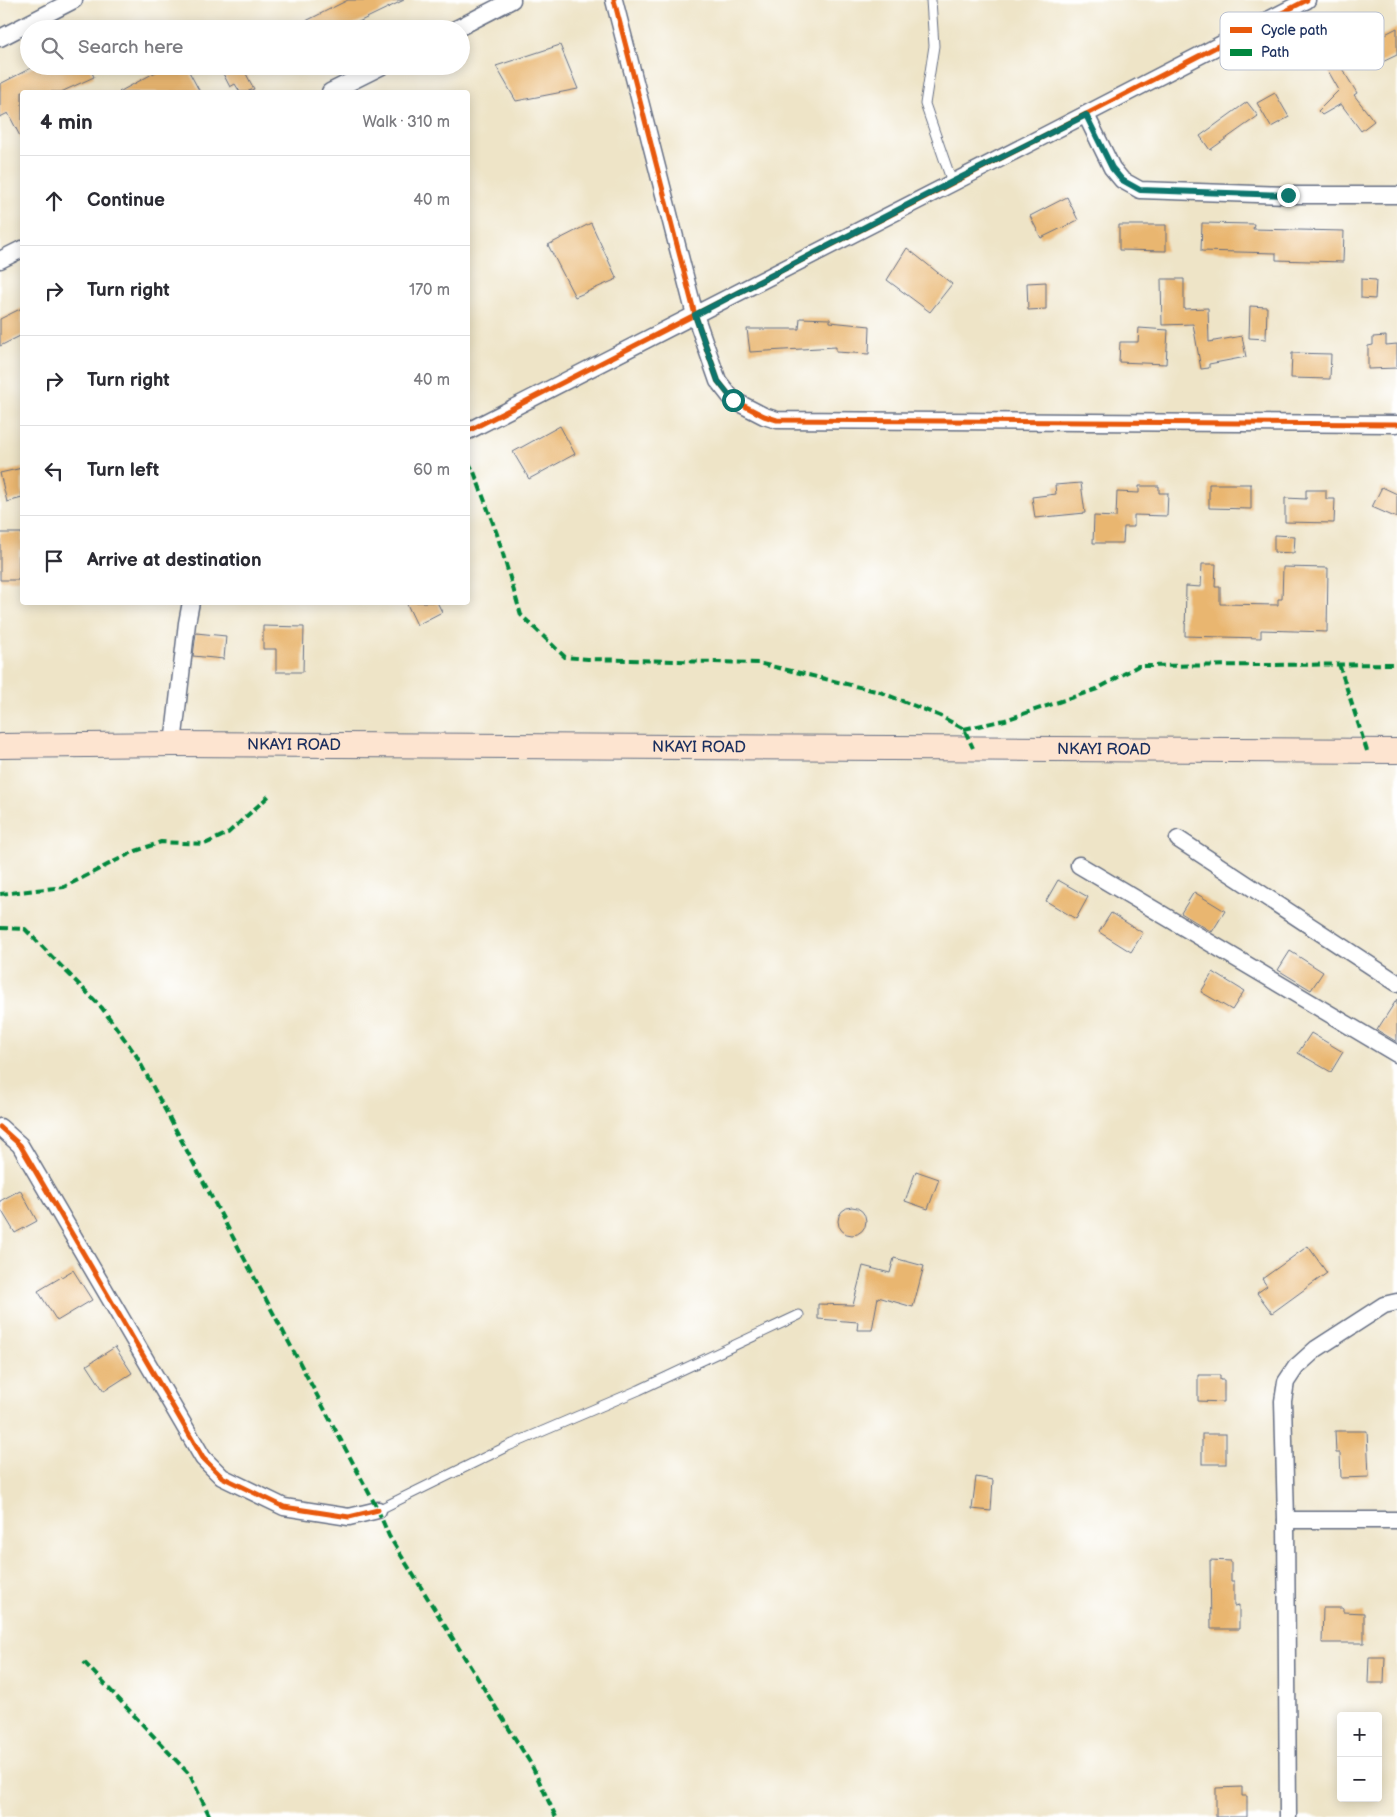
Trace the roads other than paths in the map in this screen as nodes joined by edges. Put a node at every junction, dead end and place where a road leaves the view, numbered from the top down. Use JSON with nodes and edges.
{"nodes":[{"id":1,"x":74,"y":0,"type":"edge"},
{"id":2,"x":512,"y":0,"type":"edge"},
{"id":3,"x":614,"y":0,"type":"edge"},
{"id":4,"x":931,"y":0,"type":"edge"},
{"id":5,"x":1307,"y":0,"type":"edge"},
{"id":6,"x":1284,"y":12,"type":"edge"},
{"id":7,"x":35,"y":20,"type":"edge"},
{"id":8,"x":470,"y":22,"type":"edge"},
{"id":9,"x":20,"y":28,"type":"edge"},
{"id":10,"x":0,"y":38,"type":"edge"},
{"id":11,"x":1220,"y":45,"type":"edge"},
{"id":12,"x":364,"y":75,"type":"edge"},
{"id":13,"x":334,"y":90,"type":"edge"},
{"id":14,"x":1086,"y":115,"type":"junction"},
{"id":15,"x":952,"y":182,"type":"junction"},
{"id":16,"x":1397,"y":196,"type":"edge"},
{"id":17,"x":20,"y":250,"type":"edge"},
{"id":18,"x":0,"y":260,"type":"edge"},
{"id":19,"x":695,"y":315,"type":"junction"},
{"id":20,"x":1397,"y":424,"type":"edge"},
{"id":21,"x":470,"y":430,"type":"edge"},
{"id":22,"x":191,"y":605,"type":"edge"},
{"id":23,"x":172,"y":744,"type":"junction"},
{"id":24,"x":0,"y":746,"type":"edge"},
{"id":25,"x":1397,"y":751,"type":"edge"},
{"id":26,"x":1178,"y":839,"type":"dead end"},
{"id":27,"x":1079,"y":865,"type":"dead end"},
{"id":28,"x":1397,"y":983,"type":"edge"},
{"id":29,"x":1397,"y":1054,"type":"edge"},
{"id":30,"x":0,"y":1127,"type":"edge"},
{"id":31,"x":1397,"y":1302,"type":"edge"},
{"id":32,"x":799,"y":1315,"type":"dead end"},
{"id":33,"x":378,"y":1510,"type":"joint"},
{"id":34,"x":1286,"y":1520,"type":"junction"},
{"id":35,"x":1397,"y":1520,"type":"edge"},
{"id":36,"x":1288,"y":1817,"type":"edge"}],
"edges":[{"from":1,"to":7,"type":"street"},
{"from":2,"to":8,"type":"street"},
{"from":3,"to":19,"type":"street"},
{"from":4,"to":15,"type":"lane"},
{"from":5,"to":6,"type":"street"},
{"from":9,"to":10,"type":"street"},
{"from":11,"to":14,"type":"street"},
{"from":12,"to":13,"type":"street"},
{"from":14,"to":15,"type":"street"},
{"from":14,"to":16,"type":"street"},
{"from":15,"to":19,"type":"street"},
{"from":17,"to":18,"type":"street"},
{"from":19,"to":20,"type":"street"},
{"from":19,"to":21,"type":"street"},
{"from":22,"to":23,"type":"street"},
{"from":23,"to":24,"type":"main road","name":"NKAYI ROAD"},
{"from":23,"to":25,"type":"main road","name":"NKAYI ROAD"},
{"from":26,"to":28,"type":"street"},
{"from":27,"to":29,"type":"street"},
{"from":30,"to":33,"type":"street"},
{"from":31,"to":34,"type":"street"},
{"from":32,"to":33,"type":"lane"},
{"from":34,"to":35,"type":"street"},
{"from":34,"to":36,"type":"street"}]}
